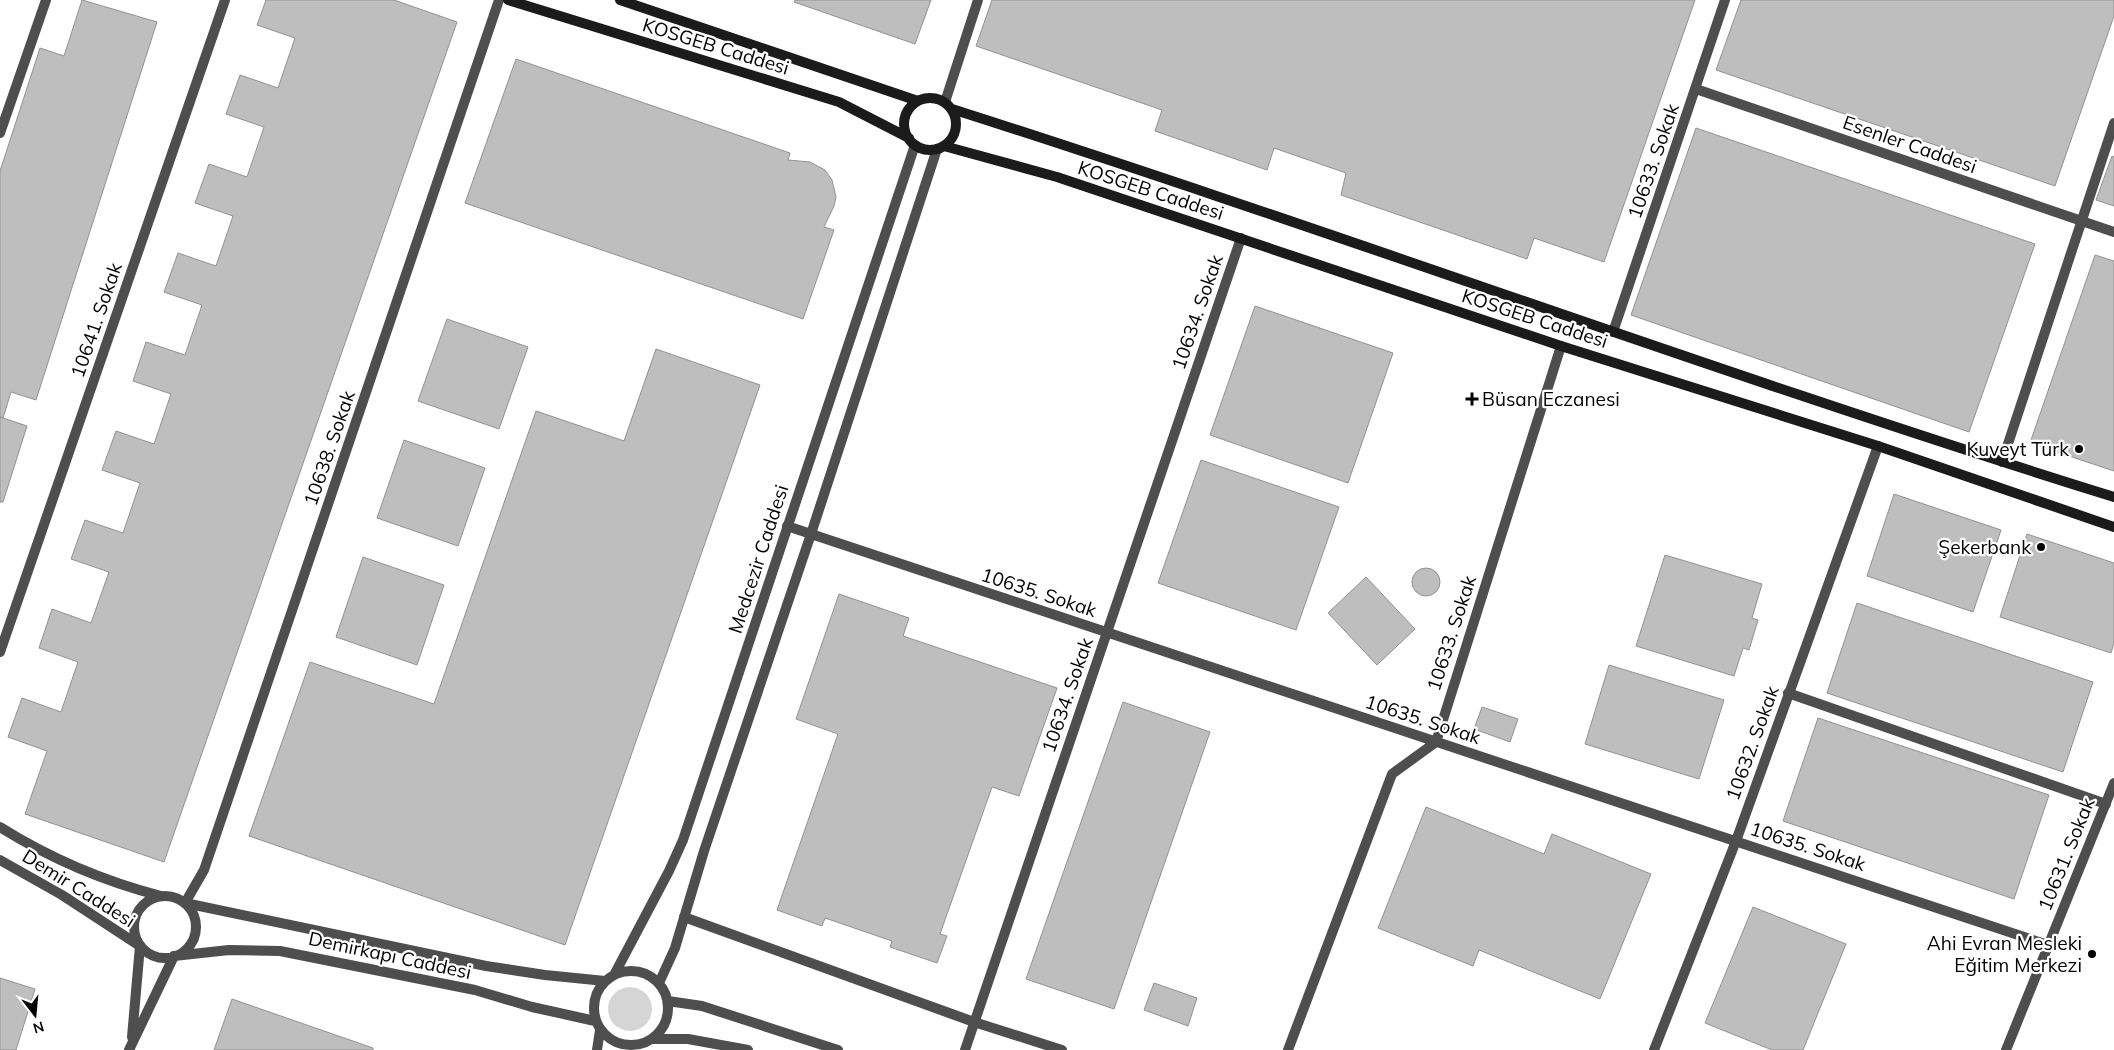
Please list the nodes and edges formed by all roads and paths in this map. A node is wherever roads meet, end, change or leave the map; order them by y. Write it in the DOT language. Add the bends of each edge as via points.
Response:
graph roads {
  1 [pos="46,0"];
  2 [pos="225,0"];
  3 [pos="499,0"];
  4 [pos="508,0"];
  5 [pos="620,0"];
  6 [pos="978,0"];
  7 [pos="1726,0"];
  8 [pos="1696,89"];
  9 [pos="918,101"];
  10 [pos="948,105"];
  11 [pos="2114,123"];
  12 [pos="0,133"];
  13 [pos="912,141"];
  14 [pos="941,147"];
  15 [pos="2082,221"];
  16 [pos="2114,232"];
  17 [pos="1241,238"];
  18 [pos="1613,332"];
  19 [pos="1560,346"];
  20 [pos="1878,446"];
  21 [pos="2002,462"];
  22 [pos="2114,497"];
  23 [pos="787,526"];
  24 [pos="2114,526"];
  25 [pos="811,534"];
  26 [pos="1107,632"];
  27 [pos="0,652"];
  28 [pos="1788,693"];
  29 [pos="1436,742"];
  30 [pos="2114,783"];
  31 [pos="2106,804"];
  32 [pos="0,827"];
  33 [pos="1736,841"];
  34 [pos="0,860"];
  35 [pos="162,896"];
  36 [pos="185,904"];
  37 [pos="684,917"];
  38 [pos="2048,945"];
  39 [pos="140,946"];
  40 [pos="174,956"];
  41 [pos="614,975"];
  42 [pos="605,981"];
  43 [pos="659,983"];
  44 [pos="668,1001"];
  45 [pos="974,1022"];
  46 [pos="598,1026"];
  47 [pos="652,1039"];
  48 [pos="130,1047"];
  49 [pos="641,1047"];
  50 [pos="596,1050"];
  51 [pos="748,1050"];
  52 [pos="838,1050"];
  53 [pos="965,1050"];
  54 [pos="1062,1050"];
  55 [pos="1288,1050"];
  56 [pos="1654,1050"];
  57 [pos="2006,1050"];
  1 -- 12 [label="street"];
  2 -- 27 [label="street, 10641. Sokak"];
  3 -- 36 [label="street, 10638. Sokak" via="204,870"];
  4 -- 13 [label="main road, KOSGEB Caddesi" via="839,102"];
  5 -- 9 [label="main road, KOSGEB Caddesi"];
  6 -- 10 [label="street"];
  7 -- 8 [label="street, 10633. Sokak"];
  8 -- 15 [label="street, Esenler Caddesi"];
  8 -- 18 [label="street, 10633. Sokak"];
  9 -- 10 [label="main road" via="931,98"];
  9 -- 13 [label="main road" via="911,106 904,122"];
  10 -- 14 [label="main road" via="956,125 950,140"];
  10 -- 18 [label="main road, KOSGEB Caddesi"];
  11 -- 15 [label="street"];
  13 -- 14 [label="main road" via="929,150"];
  13 -- 23 [label="street, Medcezir Caddesi"];
  14 -- 17 [label="main road, KOSGEB Caddesi" via="1057,177"];
  14 -- 25 [label="street"];
  15 -- 16 [label="street, Esenler Caddesi"];
  15 -- 21 [label="street"];
  17 -- 19 [label="main road, KOSGEB Caddesi"];
  17 -- 26 [label="street, 10634. Sokak"];
  18 -- 21 [label="main road, KOSGEB Caddesi"];
  19 -- 20 [label="main road, KOSGEB Caddesi"];
  19 -- 29 [label="street, 10633. Sokak"];
  20 -- 24 [label="main road, KOSGEB Caddesi"];
  20 -- 28 [label="street, 10632. Sokak"];
  21 -- 22 [label="main road, KOSGEB Caddesi"];
  23 -- 25 [label="street, 10635. Sokak"];
  23 -- 41 [label="street, Medcezir Caddesi" via="683,840"];
  25 -- 26 [label="street, 10635. Sokak"];
  25 -- 37 [label="street"];
  26 -- 29 [label="street, 10635. Sokak"];
  26 -- 45 [label="street, 10634. Sokak"];
  28 -- 31 [label="street"];
  28 -- 33 [label="street, 10632. Sokak"];
  29 -- 33 [label="street, 10635. Sokak"];
  29 -- 55 [label="street" via="1392,774"];
  30 -- 31 [label="street, 10631. Sokak"];
  31 -- 38 [label="street, 10631. Sokak"];
  32 -- 35 [label="street, Demir Caddesi" via="87,873"];
  33 -- 38 [label="street, 10635. Sokak"];
  33 -- 56 [label="street, 10632. Sokak"];
  34 -- 39 [label="street, Demir Caddesi" via="62,895"];
  35 -- 36 [label="street"];
  35 -- 39 [label="street" via="146,902 136,914 134,931"];
  36 -- 40 [label="street" via="193,914 195,933 190,945"];
  36 -- 42 [label="street, Demirkapı Caddesi" via="486,966"];
  37 -- 43 [label="street" via="675,948"];
  37 -- 45 [label="street"];
  38 -- 57 [label="street, 10631. Sokak"];
  39 -- 40 [label="street" via="152,955"];
  39 -- 48 [label="street"];
  40 -- 46 [label="street, Demirkapı Caddesi" via="229,950 280,951 475,990"];
  40 -- 48 [label="street"];
  41 -- 42 [label="street"];
  41 -- 43 [label="street" via="633,971 652,977"];
  42 -- 46 [label="street" via="594,1000 593,1010"];
  43 -- 44 [label="street"];
  44 -- 47 [label="street" via="666,1022"];
  44 -- 52 [label="street" via="702,1006"];
  45 -- 53 [label="street, 10634. Sokak"];
  45 -- 54 [label="street"];
  46 -- 49 [label="street" via="619,1044"];
  46 -- 50 [label="street"];
  47 -- 49 [label="street"];
  47 -- 51 [label="street" via="688,1039"];
}
